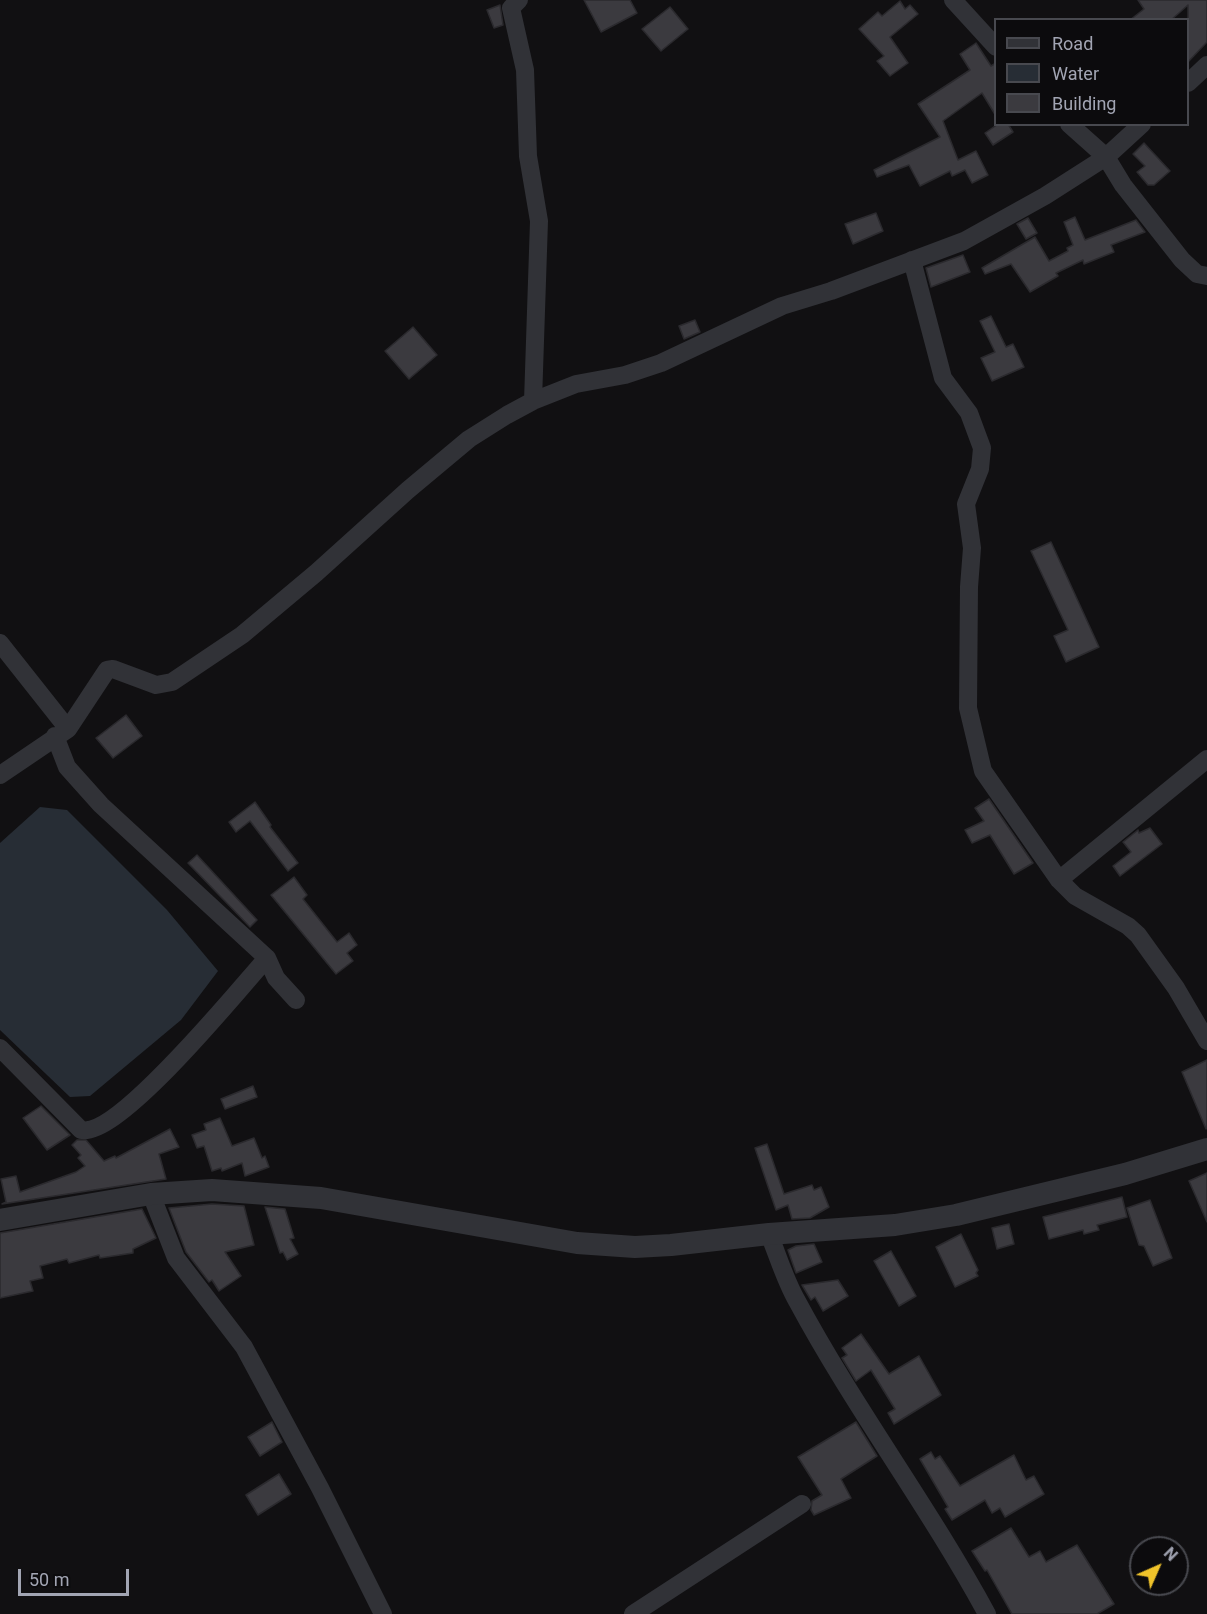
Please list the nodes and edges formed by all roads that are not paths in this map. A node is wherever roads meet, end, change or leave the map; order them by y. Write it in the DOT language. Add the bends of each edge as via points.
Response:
graph roads {
  1 [pos="519,0"];
  2 [pos="953,0"];
  3 [pos="994,45"];
  4 [pos="1207,65"];
  5 [pos="1189,82"];
  6 [pos="1071,126"];
  7 [pos="1140,126"];
  8 [pos="1106,157"];
  9 [pos="912,260"];
  10 [pos="1207,276"];
  11 [pos="533,401"];
  12 [pos="0,643"];
  13 [pos="62,732"];
  14 [pos="1207,759"];
  15 [pos="0,775"];
  16 [pos="1059,880"];
  17 [pos="267,958"];
  18 [pos="296,1000"];
  19 [pos="1207,1041"];
  20 [pos="0,1048"];
  21 [pos="1207,1149"];
  22 [pos="151,1194"];
  23 [pos="0,1220"];
  24 [pos="769,1234"];
  25 [pos="802,1504"];
  26 [pos="383,1614"];
  27 [pos="633,1614"];
  28 [pos="987,1614"];
  1 -- 11 [label="street" via="512,8 525,70 528,156 538,221"];
  2 -- 3 [label="street"];
  4 -- 5 [label="street"];
  6 -- 8 [label="street"];
  7 -- 8 [label="street"];
  8 -- 9 [label="street" via="964,241"];
  8 -- 10 [label="street" via="1182,260 1197,274"];
  9 -- 11 [label="street" via="782,306 662,363 576,384"];
  9 -- 16 [label="street" via="943,378 969,413 982,448 980,469 966,504 972,548 968,708 978,753 993,788"];
  11 -- 13 [label="street" via="469,439 249,629 172,682 156,685 107,670"];
  12 -- 13 [label="street"];
  13 -- 15 [label="street"];
  13 -- 17 [label="street" via="67,767 101,806"];
  14 -- 16 [label="street"];
  16 -- 19 [label="street" via="1075,896 1138,935"];
  17 -- 18 [label="street" via="276,978"];
  17 -- 20 [label="street" via="144,1094 94,1129 81,1130"];
  21 -- 24 [label="street" via="1125,1174 956,1215 895,1225"];
  22 -- 23 [label="street"];
  22 -- 24 [label="street" via="212,1190 321,1198 618,1247"];
  22 -- 26 [label="street" via="176,1258 244,1347"];
  24 -- 28 [label="street" via="796,1300 953,1552"];
  25 -- 27 [label="street"];
}
